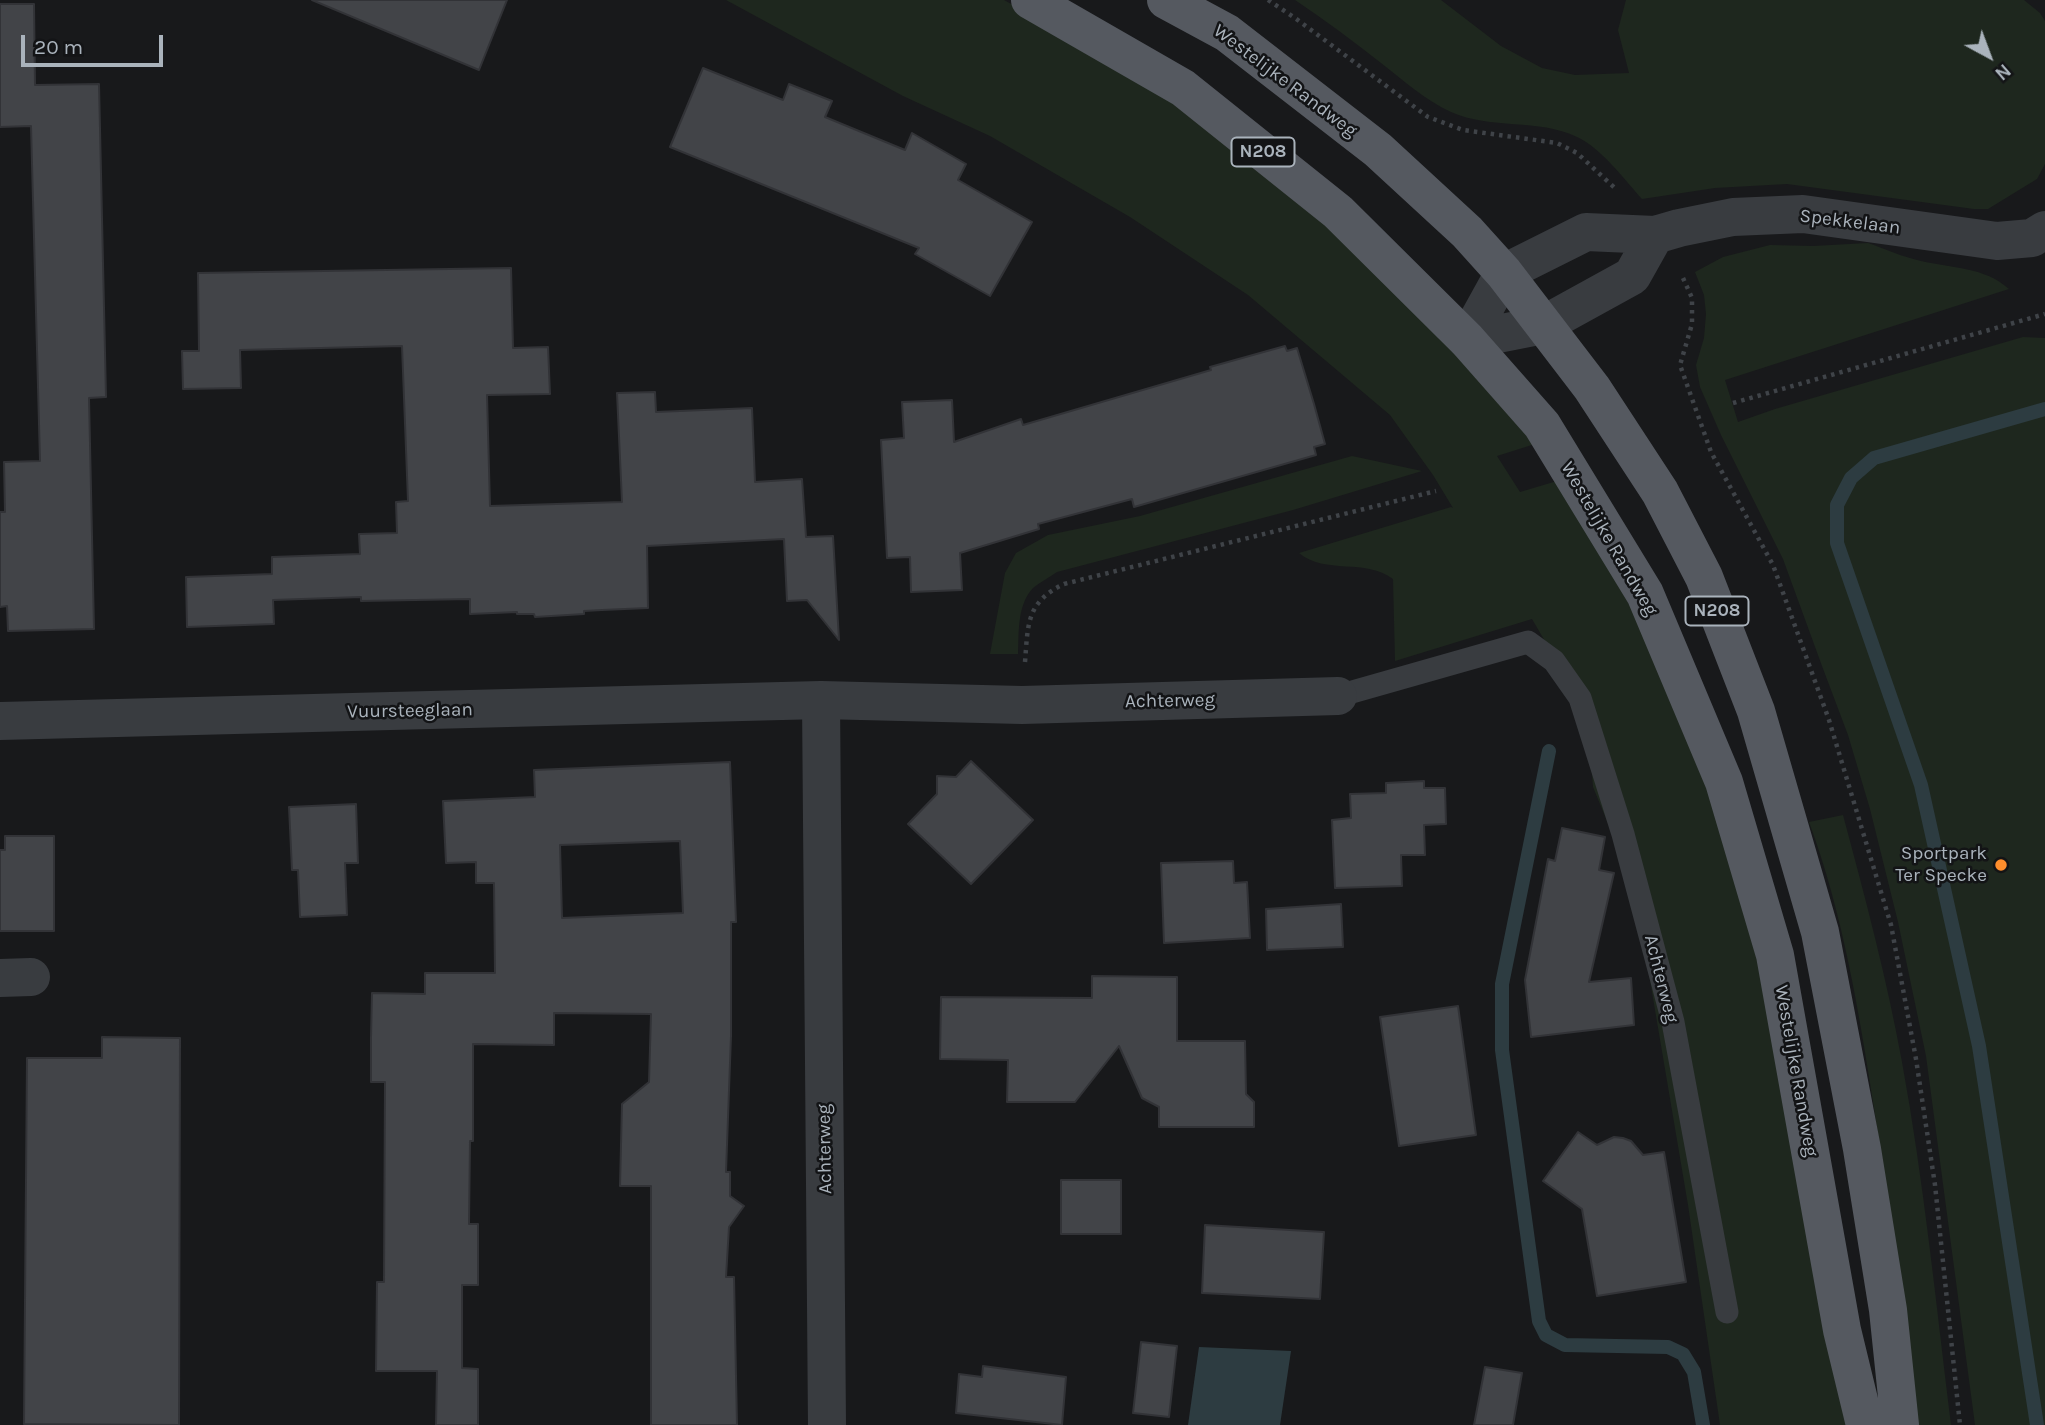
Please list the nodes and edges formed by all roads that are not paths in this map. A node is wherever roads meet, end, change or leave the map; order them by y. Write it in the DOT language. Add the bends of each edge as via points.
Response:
graph roads {
  1 [pos="1030,0"];
  2 [pos="1166,0"];
  3 [pos="2045,230"];
  4 [pos="1655,235"];
  5 [pos="1504,273"];
  6 [pos="1543,325"];
  7 [pos="1467,340"];
  8 [pos="1338,696"];
  9 [pos="821,700"];
  10 [pos="0,721"];
  11 [pos="1727,1311"];
  12 [pos="827,1425"];
  13 [pos="1865,1425"];
  14 [pos="1900,1425"];
  1 -- 7 [label="main road, Westelijke Randweg / N208" via="1183,88 1338,212"];
  2 -- 5 [label="main road, Westelijke Randweg / N208" via="1227,33 1378,150"];
  3 -- 4 [label="street, Spekkelaan" via="2032,238 1997,241 1802,214 1734,217"];
  4 -- 5 [label="street, Spekkelaan" via="1586,232"];
  4 -- 6 [label="street" via="1632,276"];
  5 -- 6 [label="main road, Westelijke Randweg / N208"];
  5 -- 7 [label="street"];
  6 -- 7 [label="street"];
  6 -- 14 [label="main road, Westelijke Randweg / N208" via="1592,388 1660,492 1704,577 1756,711 1820,932 1873,1216"];
  7 -- 13 [label="main road, Westelijke Randweg / N208" via="1542,425 1645,594 1724,782 1775,955 1842,1330"];
  8 -- 9 [label="street, Achterweg" via="1022,705"];
  8 -- 11 [label="lane, Achterweg" via="1528,642 1554,662 1580,698 1623,834 1672,1022"];
  9 -- 10 [label="street, Vuursteeglaan"];
  9 -- 12 [label="street, Achterweg"];
}
